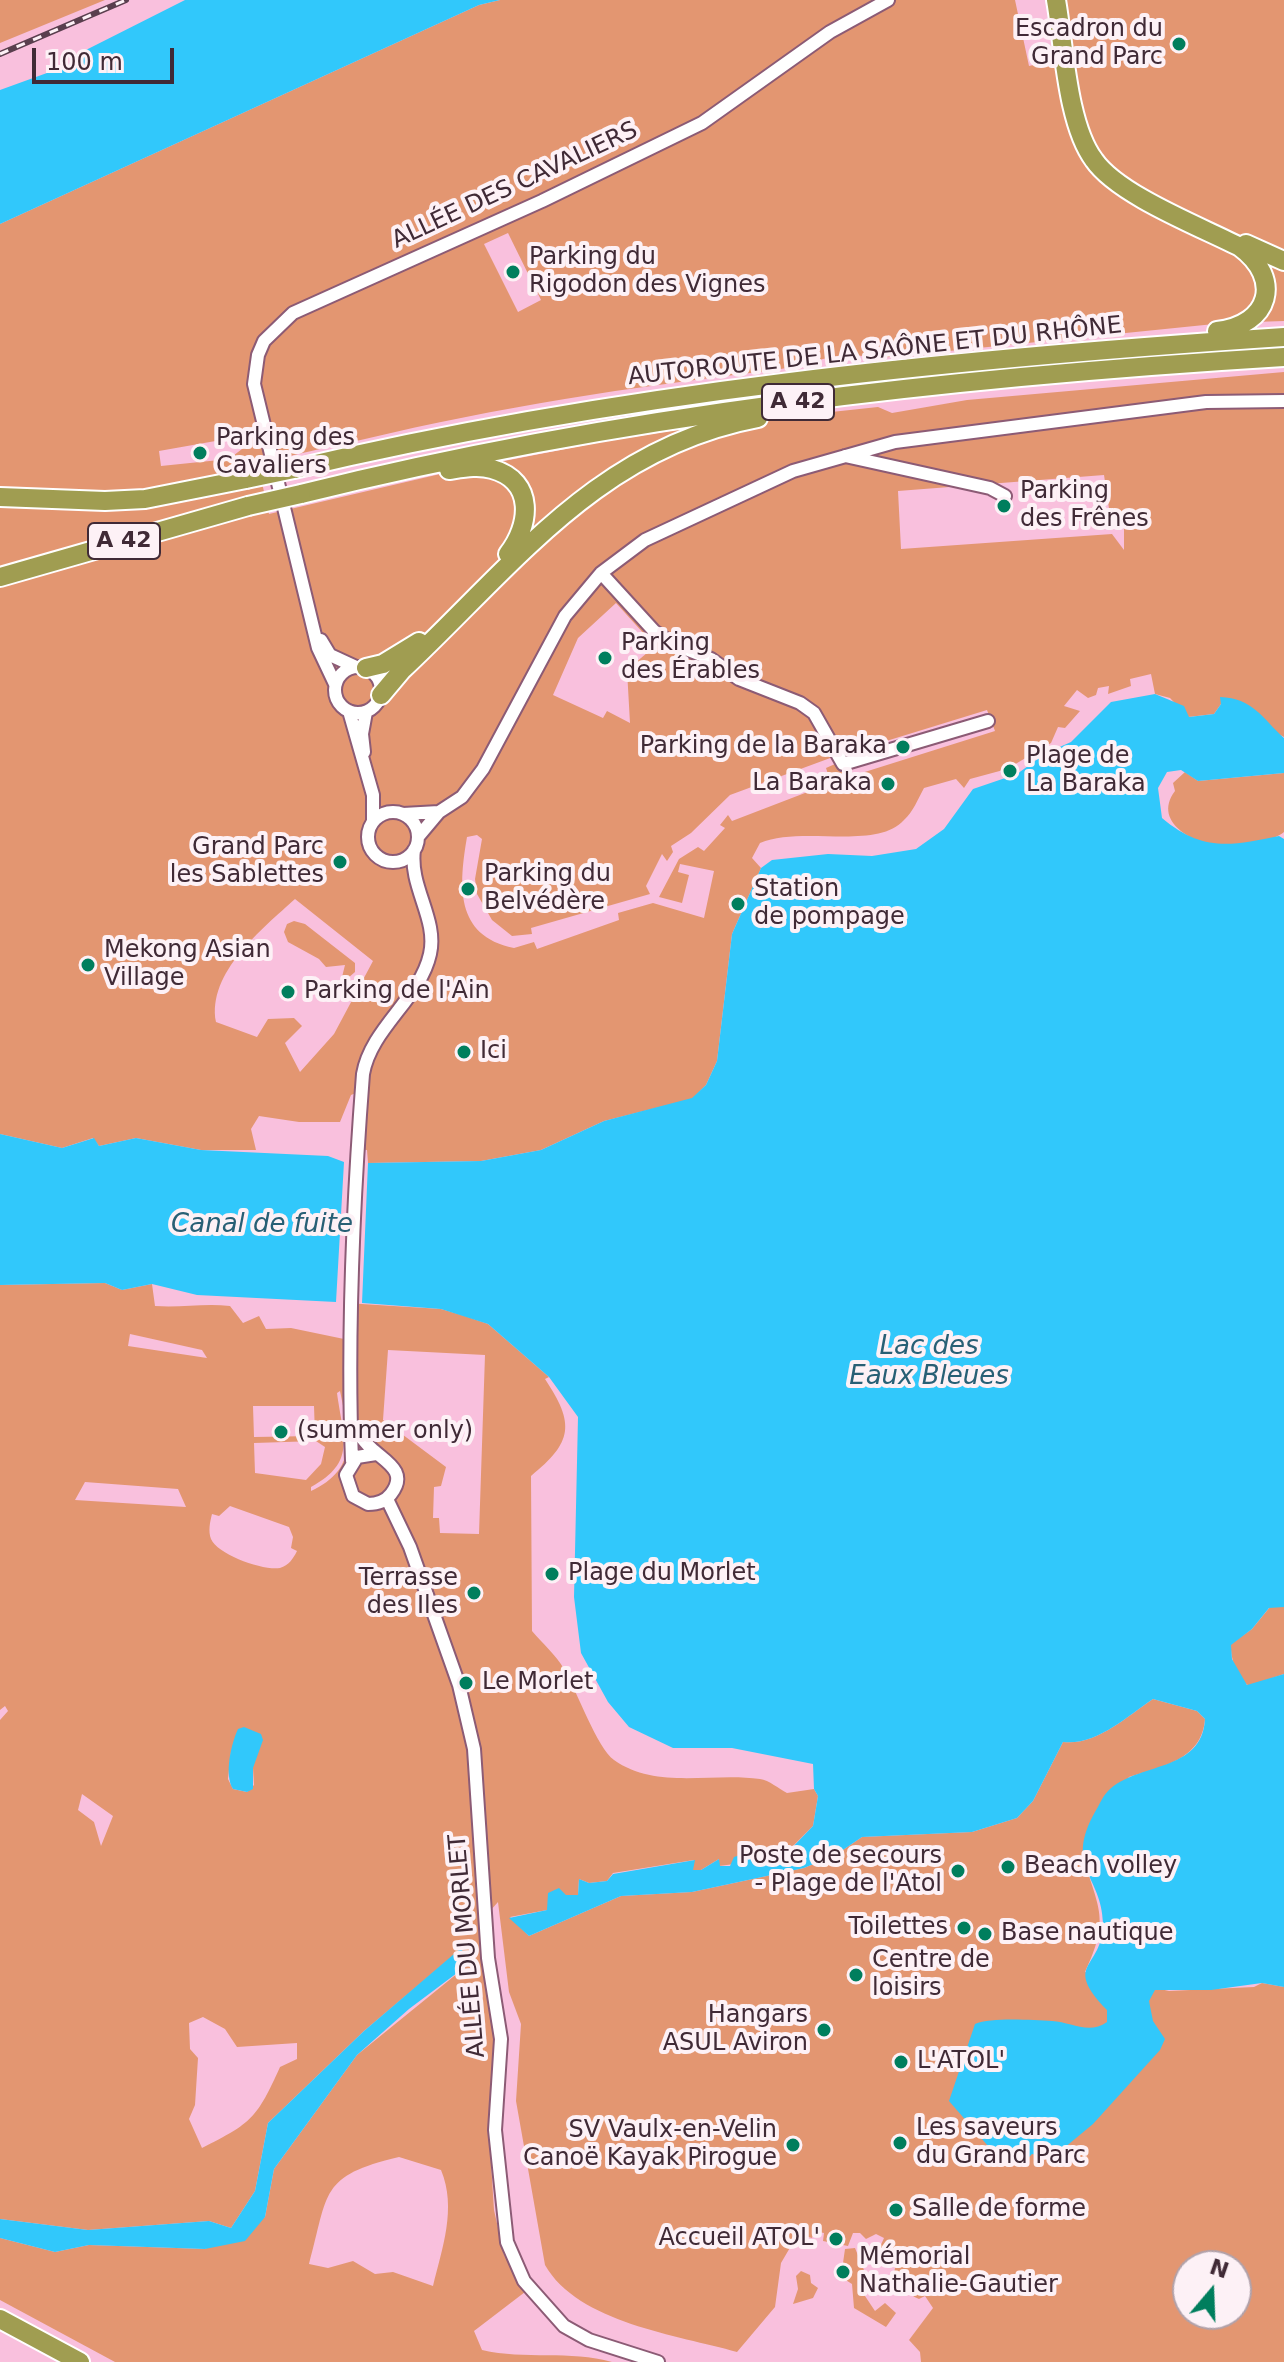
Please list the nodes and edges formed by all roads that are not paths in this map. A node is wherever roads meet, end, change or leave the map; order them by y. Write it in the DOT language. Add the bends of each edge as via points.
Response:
graph roads {
  1 [pos="888,0"];
  2 [pos="1059,0"];
  3 [pos="1284,261"];
  4 [pos="1284,337"];
  5 [pos="1284,357"];
  6 [pos="1013,358"];
  7 [pos="1088,371"];
  8 [pos="1284,401"];
  9 [pos="840,455"];
  10 [pos="391,471"];
  11 [pos="0,488"];
  12 [pos="178,493"];
  13 [pos="1005,496"];
  14 [pos="0,497"];
  15 [pos="601,573"];
  16 [pos="0,577"];
  17 [pos="313,628"];
  18 [pos="361,668"];
  19 [pos="335,684"];
  20 [pos="381,695"];
  21 [pos="349,711"];
  22 [pos="366,712"];
  23 [pos="988,721"];
  24 [pos="439,812"];
  25 [pos="399,813"];
  26 [pos="373,822"];
  27 [pos="418,837"];
  28 [pos="414,850"];
  29 [pos="392,862"];
  30 [pos="416,890"];
  31 [pos="351,1423"];
  32 [pos="376,1454"];
  33 [pos="352,1461"];
  34 [pos="387,1499"];
  35 [pos="374,1504"];
  36 [pos="398,1526"];
  37 [pos="0,2319"];
  38 [pos="80,2362"];
  39 [pos="658,2362"];
  1 -- 17 [label="street, ALLÉE DES CAVALIERS" via="830,32 702,123 293,313 264,341 254,384"];
  2 -- 3 [label="highway" via="1080,116 1098,159 1122,180"];
  2 -- 6 [label="highway" via="1076,114 1094,161 1119,185 1240,247 1255,258 1266,287 1259,312 1237,328 1107,340"];
  4 -- 6 [label="highway, AUTOROUTE DE LA SAÔNE ET DU RHÔNE / A 42"];
  5 -- 7 [label="highway, AUTOROUTE DE LA SAÔNE ET DU RHÔNE / A 42"];
  6 -- 12 [label="highway, AUTOROUTE DE LA SAÔNE ET DU RHÔNE / A 42, bridge" via="644,401 505,423"];
  7 -- 10 [label="highway, AUTOROUTE DE LA SAÔNE ET DU RHÔNE / A 42" via="652,421"];
  7 -- 20 [label="highway" via="983,391 741,421 666,447 570,506"];
  8 -- 9 [label="street" via="1206,402 931,435"];
  9 -- 13 [label="street" via="990,488"];
  9 -- 15 [label="street" via="793,471 645,540"];
  10 -- 16 [label="highway, AUTOROUTE DE LA SAÔNE ET DU RHÔNE / A 42, bridge"];
  10 -- 18 [label="highway" via="413,476 493,469 519,488 526,521 508,555 430,633 383,664"];
  11 -- 12 [label="highway"];
  12 -- 14 [label="highway, AUTOROUTE DE LA SAÔNE ET DU RHÔNE / A 42" via="105,501"];
  15 -- 23 [label="street" via="654,631 673,644 814,713 843,764"];
  15 -- 24 [label="street" via="565,616 483,769 462,797"];
  17 -- 18 [label="street" via="330,655"];
  17 -- 19 [label="street, ALLÉE DES CAVALIERS"];
  18 -- 19 [label="street" via="343,672"];
  18 -- 20 [label="street" via="379,679"];
  19 -- 21 [label="street" via="337,699"];
  20 -- 22 [label="street"];
  21 -- 22 [label="street"];
  21 -- 26 [label="street" via="373,795"];
  22 -- 25 [label="street" via="363,749 378,797"];
  24 -- 25 [label="street"];
  24 -- 27 [label="street"];
  25 -- 26 [label="street" via="383,814"];
  25 -- 27 [label="street" via="414,823"];
  26 -- 29 [label="street" via="368,835 372,851"];
  27 -- 28 [label="street"];
  28 -- 29 [label="street"];
  28 -- 30 [label="street"];
  29 -- 30 [label="street"];
  30 -- 31 [label="street" via="428,920 430,955 375,1041 363,1074 350,1315"];
  31 -- 32 [label="street"];
  31 -- 33 [label="street"];
  32 -- 33 [label="street"];
  32 -- 34 [label="street" via="392,1464 396,1476"];
  33 -- 35 [label="street" via="346,1475 349,1492 362,1503"];
  34 -- 35 [label="street"];
  34 -- 36 [label="street, ALLÉE DU MORLET"];
  35 -- 36 [label="street, ALLÉE DU MORLET"];
  36 -- 39 [label="street, ALLÉE DU MORLET" via="459,1685 474,1749 488,1958 501,2039 495,2130 507,2242 535,2297 564,2326 589,2340"];
  37 -- 38 [label="highway"];
}
